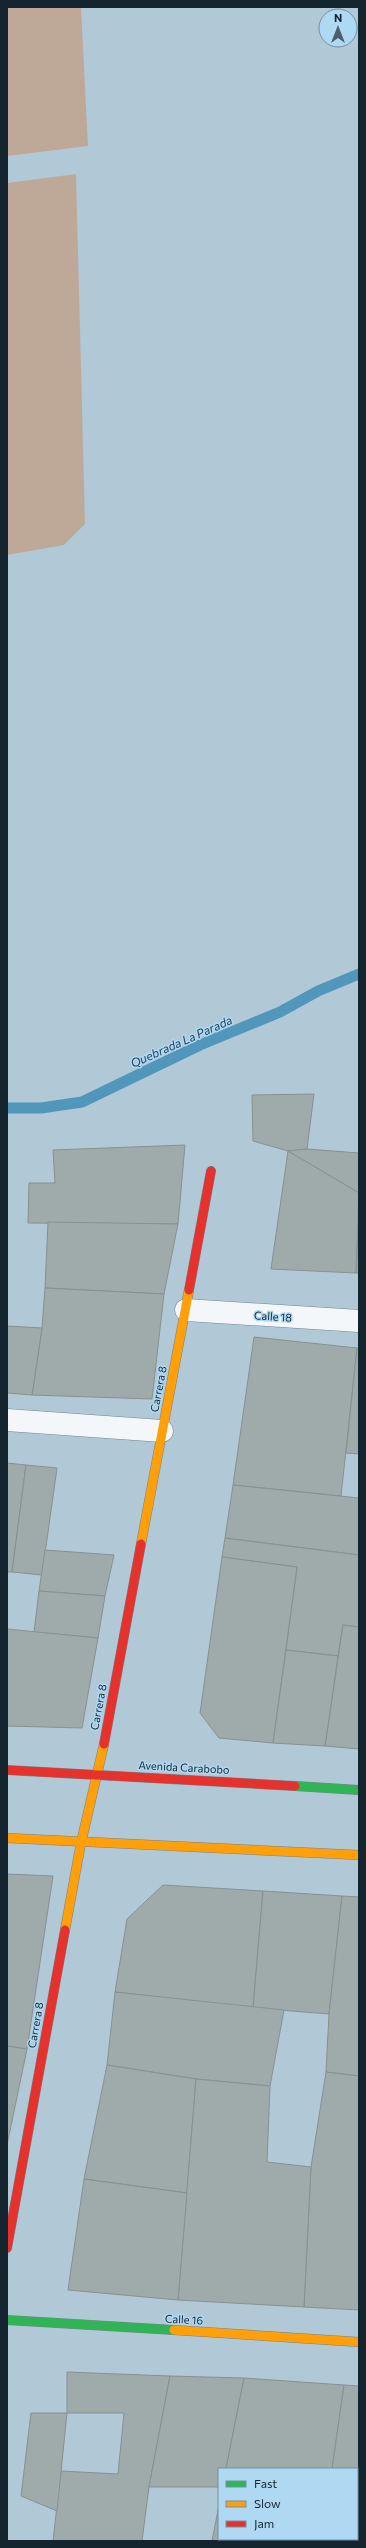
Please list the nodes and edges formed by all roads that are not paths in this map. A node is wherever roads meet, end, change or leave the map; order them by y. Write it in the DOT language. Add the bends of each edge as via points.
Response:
graph roads {
  1 [pos="212,1171"];
  2 [pos="186,1310"];
  3 [pos="359,1321"];
  4 [pos="7,1420"];
  5 [pos="162,1431"];
  6 [pos="7,1770"];
  7 [pos="98,1774"];
  8 [pos="359,1790"];
  9 [pos="7,1838"];
  10 [pos="81,1843"];
  11 [pos="359,1855"];
  12 [pos="7,2248"];
  13 [pos="7,2320"];
  14 [pos="359,2342"];
  1 -- 2 [label="street, Carrera 8"];
  2 -- 3 [label="street, Calle 18"];
  2 -- 5 [label="street, Carrera 8"];
  4 -- 5 [label="street"];
  5 -- 7 [label="street, Carrera 8"];
  6 -- 7 [label="street, Avenida Carabobo"];
  7 -- 8 [label="street, Avenida Carabobo"];
  7 -- 10 [label="street, Carrera 8"];
  9 -- 10 [label="street"];
  10 -- 11 [label="street"];
  10 -- 12 [label="street, Carrera 8"];
  13 -- 14 [label="street, Calle 16"];
}
